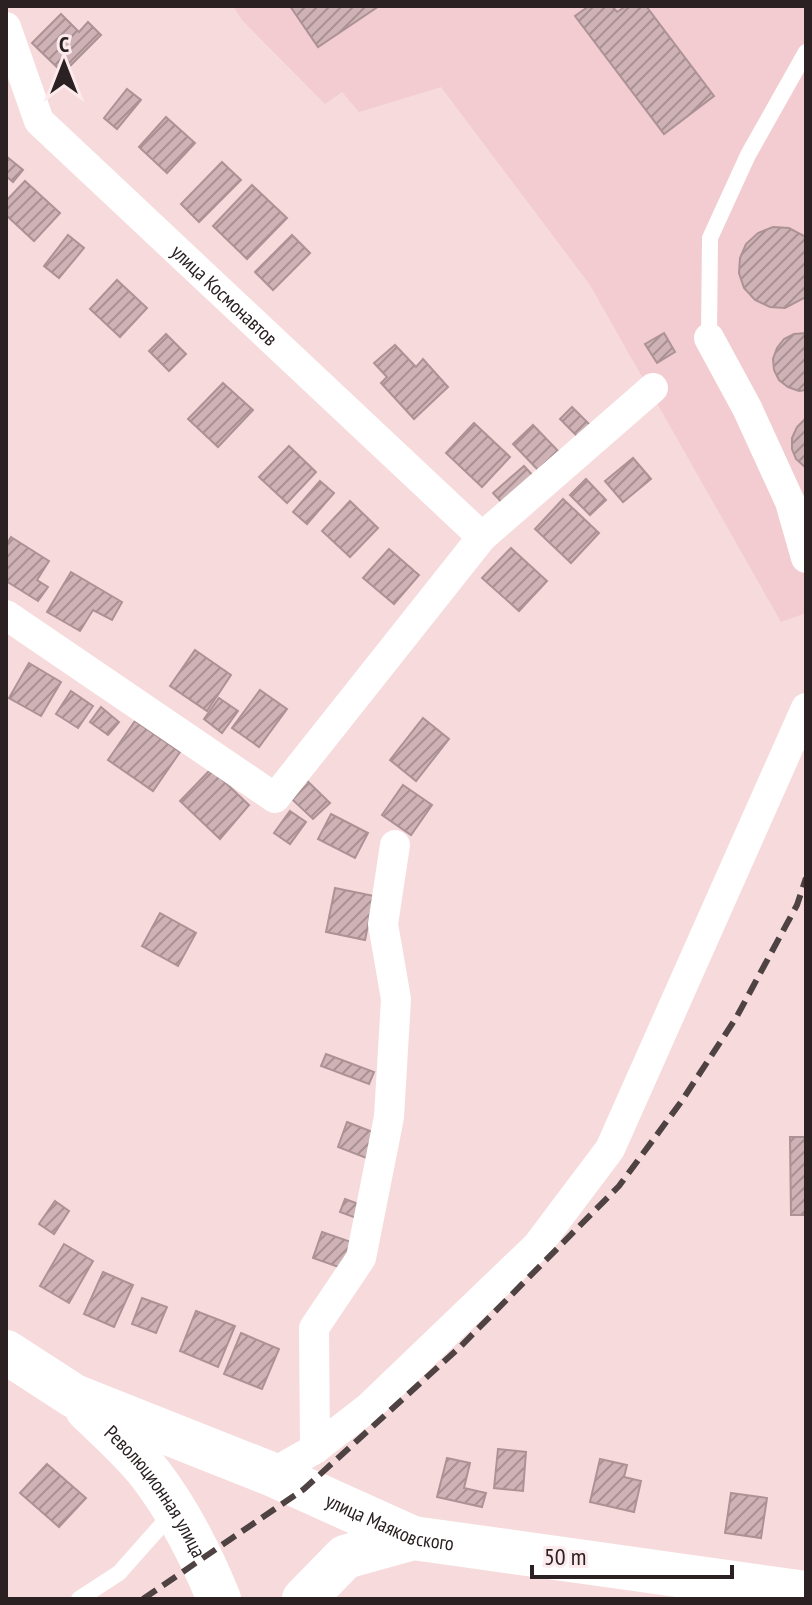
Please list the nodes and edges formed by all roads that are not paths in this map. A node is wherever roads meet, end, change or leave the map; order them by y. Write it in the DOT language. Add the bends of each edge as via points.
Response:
graph roads {
  1 [pos="6,27"];
  2 [pos="806,52"];
  3 [pos="709,338"];
  4 [pos="653,388"];
  5 [pos="482,537"];
  6 [pos="806,558"];
  7 [pos="6,615"];
  8 [pos="806,708"];
  9 [pos="395,845"];
  10 [pos="6,1352"];
  11 [pos="74,1396"];
  12 [pos="315,1449"];
  13 [pos="271,1474"];
  14 [pos="175,1510"];
  15 [pos="413,1538"];
  16 [pos="806,1593"];
  17 [pos="79,1599"];
  18 [pos="219,1599"];
  19 [pos="304,1599"];
  1 -- 5 [label="street, улица Космонавтов" via="39,121"];
  2 -- 3 [label="lane" via="748,155 710,238"];
  3 -- 6 [label="street" via="790,502"];
  4 -- 5 [label="street"];
  5 -- 7 [label="street" via="275,798"];
  8 -- 12 [label="street" via="610,1149 537,1246 369,1407"];
  9 -- 12 [label="street" via="383,924 396,999 389,1117 361,1258 314,1328"];
  10 -- 11 [label="street, улица Маяковского"];
  11 -- 13 [label="street, улица Маяковского"];
  11 -- 14 [label="street, Революционная улица" via="150,1473"];
  12 -- 13 [label="street"];
  13 -- 15 [label="street, улица Маяковского"];
  14 -- 17 [label="lane" via="119,1573"];
  14 -- 18 [label="street, Революционная улица"];
  15 -- 16 [label="street, улица Маяковского"];
  15 -- 19 [label="street" via="345,1557"];
}
